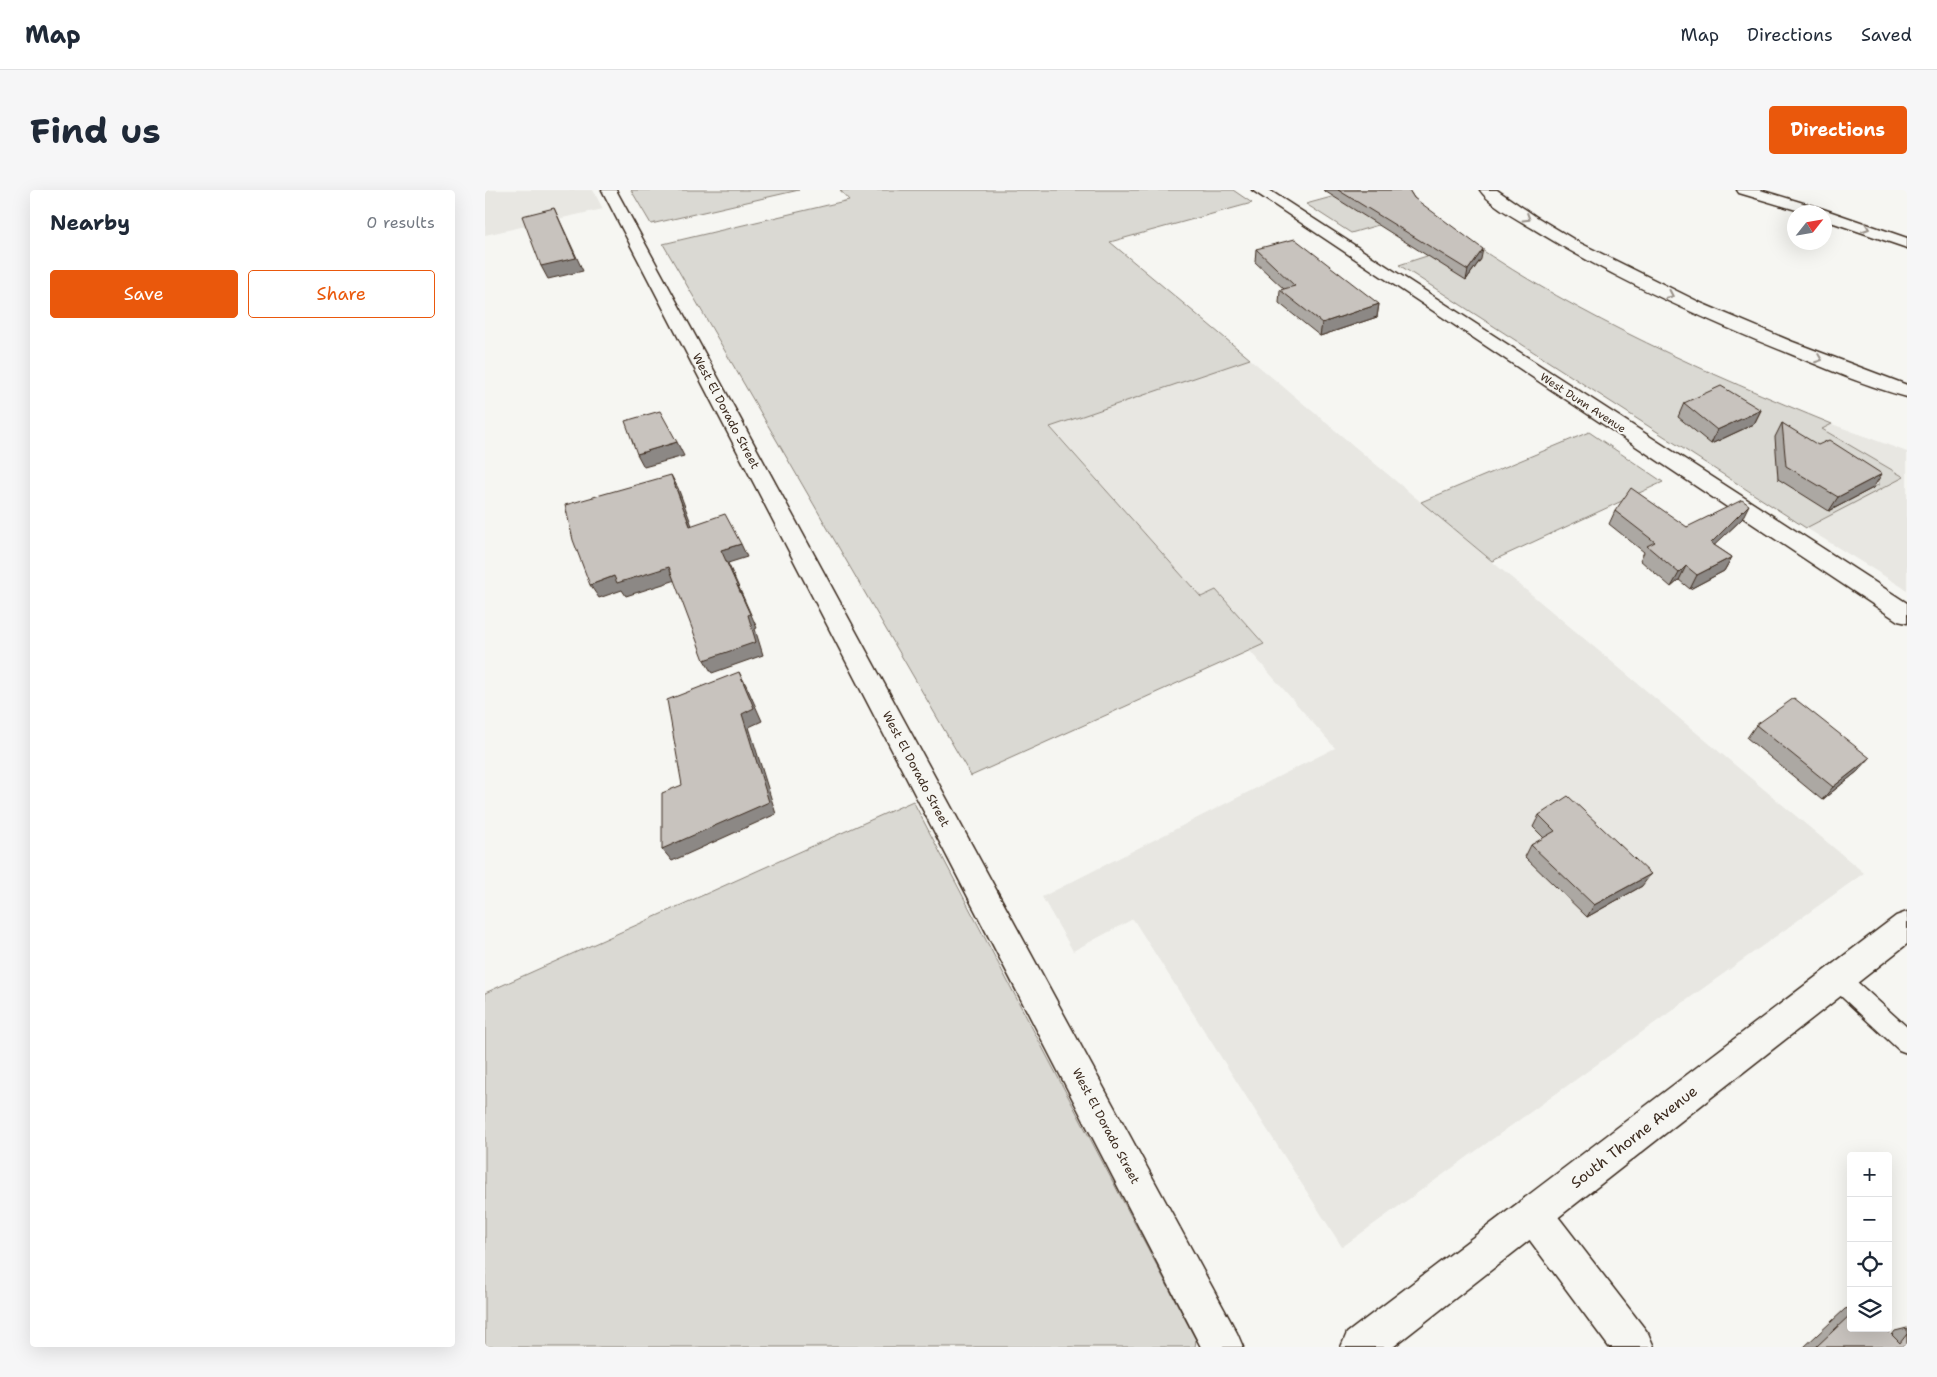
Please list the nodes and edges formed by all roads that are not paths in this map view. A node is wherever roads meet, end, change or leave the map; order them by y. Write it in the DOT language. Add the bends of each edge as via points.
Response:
graph roads {
  1 [pos="609,190"];
  2 [pos="1259,190"];
  3 [pos="1487,190"];
  4 [pos="1745,190"];
  5 [pos="1795,205"];
  6 [pos="1832,216"];
  7 [pos="1907,243"];
  8 [pos="1907,391"];
  9 [pos="1907,615"];
  10 [pos="1907,926"];
  11 [pos="1838,979"];
  12 [pos="1907,1042"];
  13 [pos="1533,1214"];
  14 [pos="1223,1347"];
  15 [pos="1361,1347"];
  16 [pos="1634,1347"];
  1 -- 14 [label="main road, West El Dorado Street"];
  2 -- 9 [label="main road, West Dunn Avenue"];
  3 -- 8 [label="main road, one-way" via="1569,244 1640,281 1707,313"];
  4 -- 5 [label="main road"];
  6 -- 7 [label="main road, one-way"];
  10 -- 11 [label="main road, South Thorne Avenue"];
  11 -- 12 [label="lane"];
  11 -- 13 [label="main road, South Thorne Avenue"];
  13 -- 15 [label="main road, South Thorne Avenue"];
  13 -- 16 [label="main road"];
}
